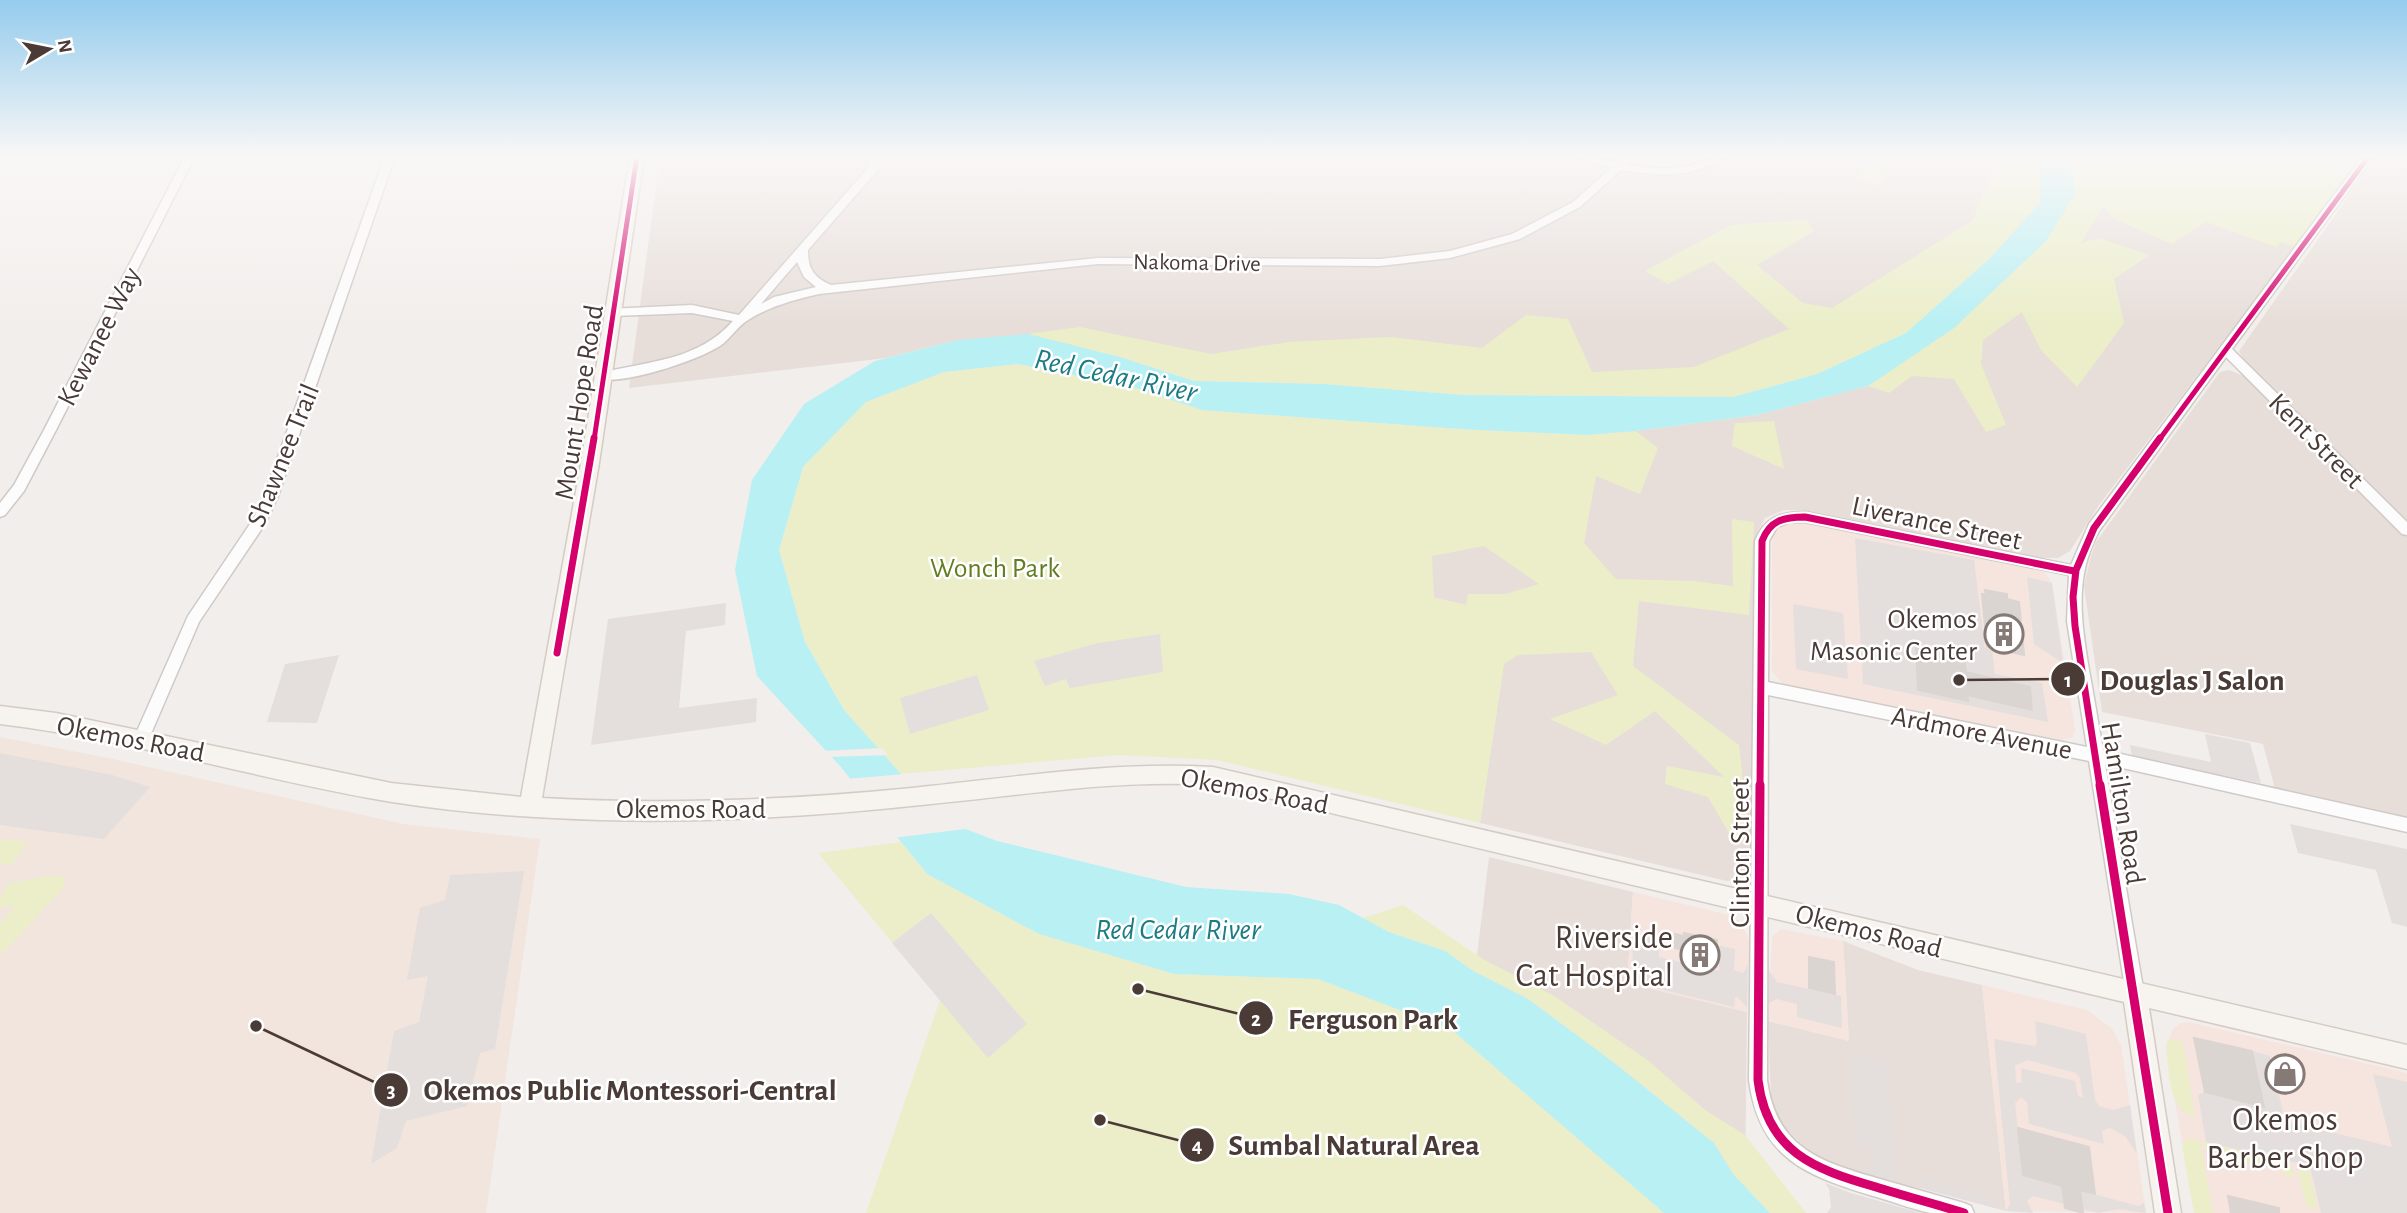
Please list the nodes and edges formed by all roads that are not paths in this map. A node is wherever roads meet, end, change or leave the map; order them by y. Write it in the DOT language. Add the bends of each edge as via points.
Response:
graph roads {
  1 [pos="161,213"];
  2 [pos="370,213"];
  3 [pos="628,213"];
  4 [pos="836,213"];
  5 [pos="1564,213"];
  6 [pos="2328,213"];
  7 [pos="803,251"];
  8 [pos="830,288"];
  9 [pos="613,312"];
  10 [pos="741,319"];
  11 [pos="2227,351"];
  12 [pos="604,376"];
  13 [pos="0,512"];
  14 [pos="1790,516"];
  15 [pos="2407,530"];
  16 [pos="2074,571"];
  17 [pos="1761,688"];
  18 [pos="0,715"];
  19 [pos="142,737"];
  20 [pos="2094,755"];
  21 [pos="530,806"];
  22 [pos="2407,825"];
  23 [pos="1760,904"];
  24 [pos="2135,994"];
  25 [pos="2407,1057"];
  26 [pos="1964,1213"];
  27 [pos="2168,1213"];
  1 -- 13 [label="street, Kewanee Way" via="44,442"];
  2 -- 19 [label="street, Shawnee Trail" via="261,520 193,620"];
  3 -- 9 [label="main road, Mount Hope Road"];
  4 -- 7 [label="street"];
  5 -- 8 [label="street, Nakoma Drive" via="1515,237 1455,253 1341,265 1098,261"];
  6 -- 11 [label="street, Hamilton Road"];
  7 -- 8 [label="street" via="802,264 808,276"];
  7 -- 10 [label="street"];
  8 -- 10 [label="street, Nakoma Drive" via="778,300"];
  9 -- 10 [label="street" via="692,309"];
  9 -- 12 [label="main road, Mount Hope Road"];
  10 -- 12 [label="street" via="720,340 684,359"];
  11 -- 15 [label="street, Kent Street"];
  11 -- 16 [label="street, Hamilton Road" via="2094,528"];
  12 -- 21 [label="main road, Mount Hope Road"];
  14 -- 16 [label="street, Liverance Street"];
  14 -- 17 [label="street, Clinton Street" via="1770,524 1762,541"];
  16 -- 20 [label="street, Hamilton Road" via="2074,621"];
  17 -- 20 [label="street, Ardmore Avenue"];
  17 -- 23 [label="street, Clinton Street"];
  18 -- 19 [label="main road, Okemos Road"];
  19 -- 21 [label="main road, Okemos Road" via="349,785"];
  20 -- 22 [label="street, Ardmore Avenue"];
  20 -- 24 [label="street, Hamilton Road"];
  21 -- 23 [label="main road, Okemos Road" via="683,811 842,802 1107,776 1213,776"];
  23 -- 24 [label="main road, Okemos Road"];
  23 -- 26 [label="street, Clinton Street" via="1758,1080 1761,1104 1773,1129 1810,1165 1830,1174"];
  24 -- 25 [label="main road, Okemos Road"];
  24 -- 27 [label="main road, Hamilton Road"];
}
